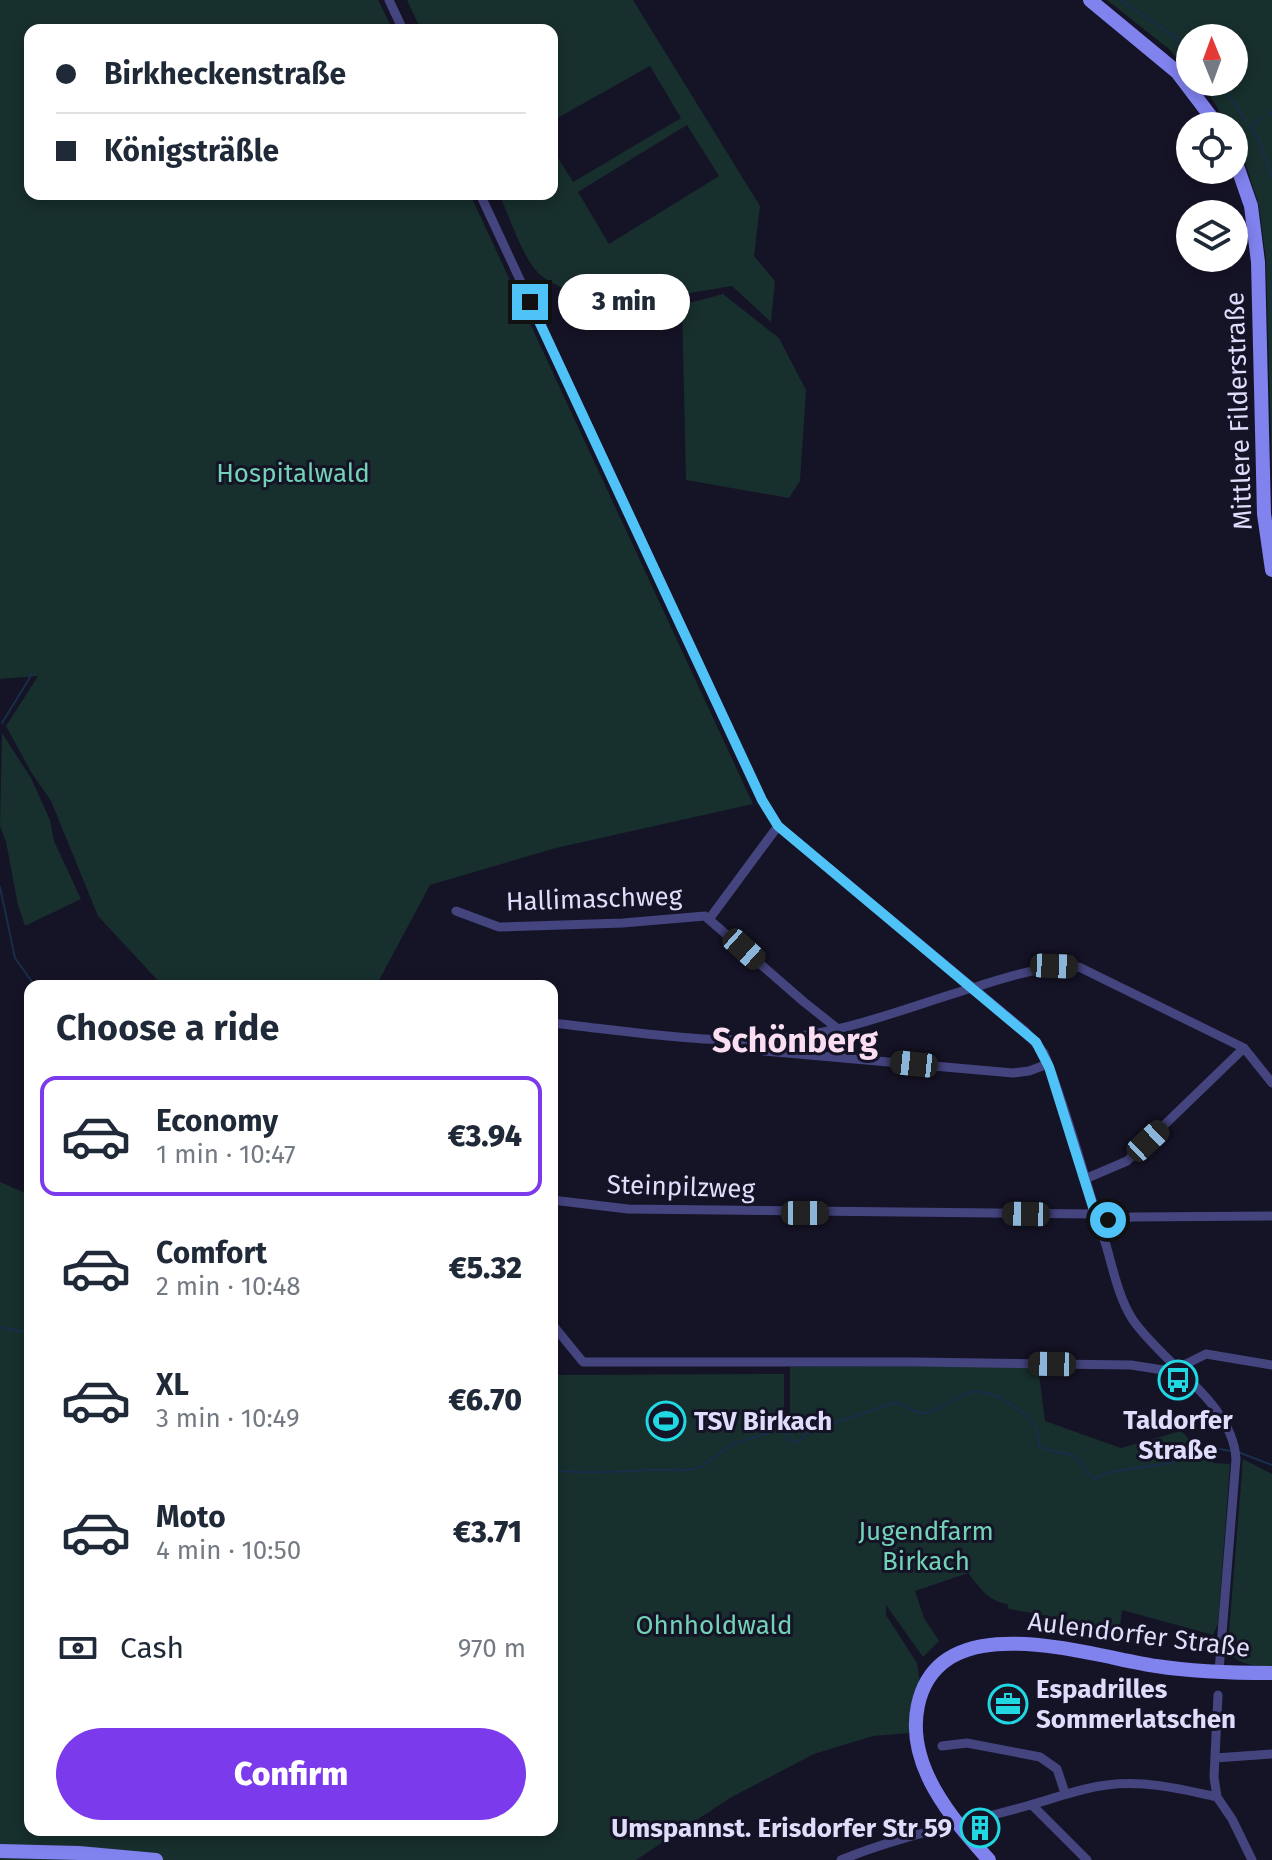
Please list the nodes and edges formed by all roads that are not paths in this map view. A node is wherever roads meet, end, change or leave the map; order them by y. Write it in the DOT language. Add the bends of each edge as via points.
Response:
graph roads {
  1 [pos="389,0"];
  2 [pos="1090,0"];
  3 [pos="400,24"];
  4 [pos="1207,112"];
  5 [pos="1243,184"];
  6 [pos="483,200"];
  7 [pos="1272,570"];
  8 [pos="778,826"];
  9 [pos="456,911"];
  10 [pos="710,918"];
  11 [pos="972,988"];
  12 [pos="558,1024"];
  13 [pos="838,1029"];
  14 [pos="1244,1048"];
  15 [pos="764,1051"];
  16 [pos="1048,1064"];
  17 [pos="1272,1083"];
  18 [pos="1085,1179"];
  19 [pos="558,1201"];
  20 [pos="1272,1216"];
  21 [pos="1097,1218"];
  22 [pos="558,1331"];
  23 [pos="1272,1365"];
  24 [pos="1176,1369"];
  25 [pos="1219,1671"];
  26 [pos="1272,1673"];
  27 [pos="1218,1695"];
  28 [pos="942,1746"];
  29 [pos="1272,1754"];
  30 [pos="1215,1758"];
  31 [pos="1065,1793"];
  32 [pos="1217,1797"];
  33 [pos="1032,1805"];
  34 [pos="958,1824"];
  35 [pos="0,1854"];
  36 [pos="39,1856"];
  37 [pos="7,1860"];
  38 [pos="156,1860"];
  39 [pos="841,1860"];
  40 [pos="989,1860"];
  41 [pos="1087,1860"];
  42 [pos="1252,1860"];
  1 -- 3 [label="street"];
  2 -- 4 [label="main road" via="1177,72"];
  5 -- 7 [label="main road, Mittlere Filderstraße" via="1258,262 1264,514"];
  6 -- 8 [label="street"];
  8 -- 10 [label="street"];
  8 -- 11 [label="street"];
  9 -- 10 [label="street, Hallimaschweg" via="499,927"];
  10 -- 13 [label="street, Hallimaschweg"];
  11 -- 13 [label="street"];
  11 -- 14 [label="street" via="1054,966 1079,967"];
  11 -- 16 [label="street" via="1025,1031"];
  12 -- 13 [label="street" via="738,1042"];
  14 -- 17 [label="street"];
  14 -- 18 [label="street" via="1127,1161"];
  15 -- 16 [label="street" via="1013,1073"];
  16 -- 18 [label="street"];
  18 -- 21 [label="street"];
  19 -- 21 [label="street, Steinpilzweg" via="628,1209"];
  20 -- 21 [label="street, Steinpilzweg"];
  21 -- 24 [label="street" via="1132,1319"];
  22 -- 24 [label="street" via="583,1362"];
  23 -- 24 [label="street" via="1206,1354"];
  24 -- 25 [label="street" via="1217,1409 1236,1447"];
  25 -- 26 [label="main road, Aulendorfer Straße"];
  25 -- 34 [label="main road, Aulendorfer Straße" via="1159,1667 1027,1644 978,1647 954,1655 926,1684 917,1709 916,1736 934,1787"];
  27 -- 30 [label="street"];
  28 -- 31 [label="street" via="967,1743 1040,1757 1057,1769"];
  29 -- 30 [label="street"];
  30 -- 32 [label="street"];
  31 -- 32 [label="street" via="1109,1785 1160,1785"];
  31 -- 33 [label="street"];
  32 -- 42 [label="street"];
  33 -- 34 [label="street"];
  33 -- 41 [label="street"];
  34 -- 39 [label="street"];
  34 -- 40 [label="main road, Aulendorfer Straße"];
  35 -- 36 [label="main road"];
  35 -- 37 [label="street"];
  36 -- 38 [label="main road"];
}
